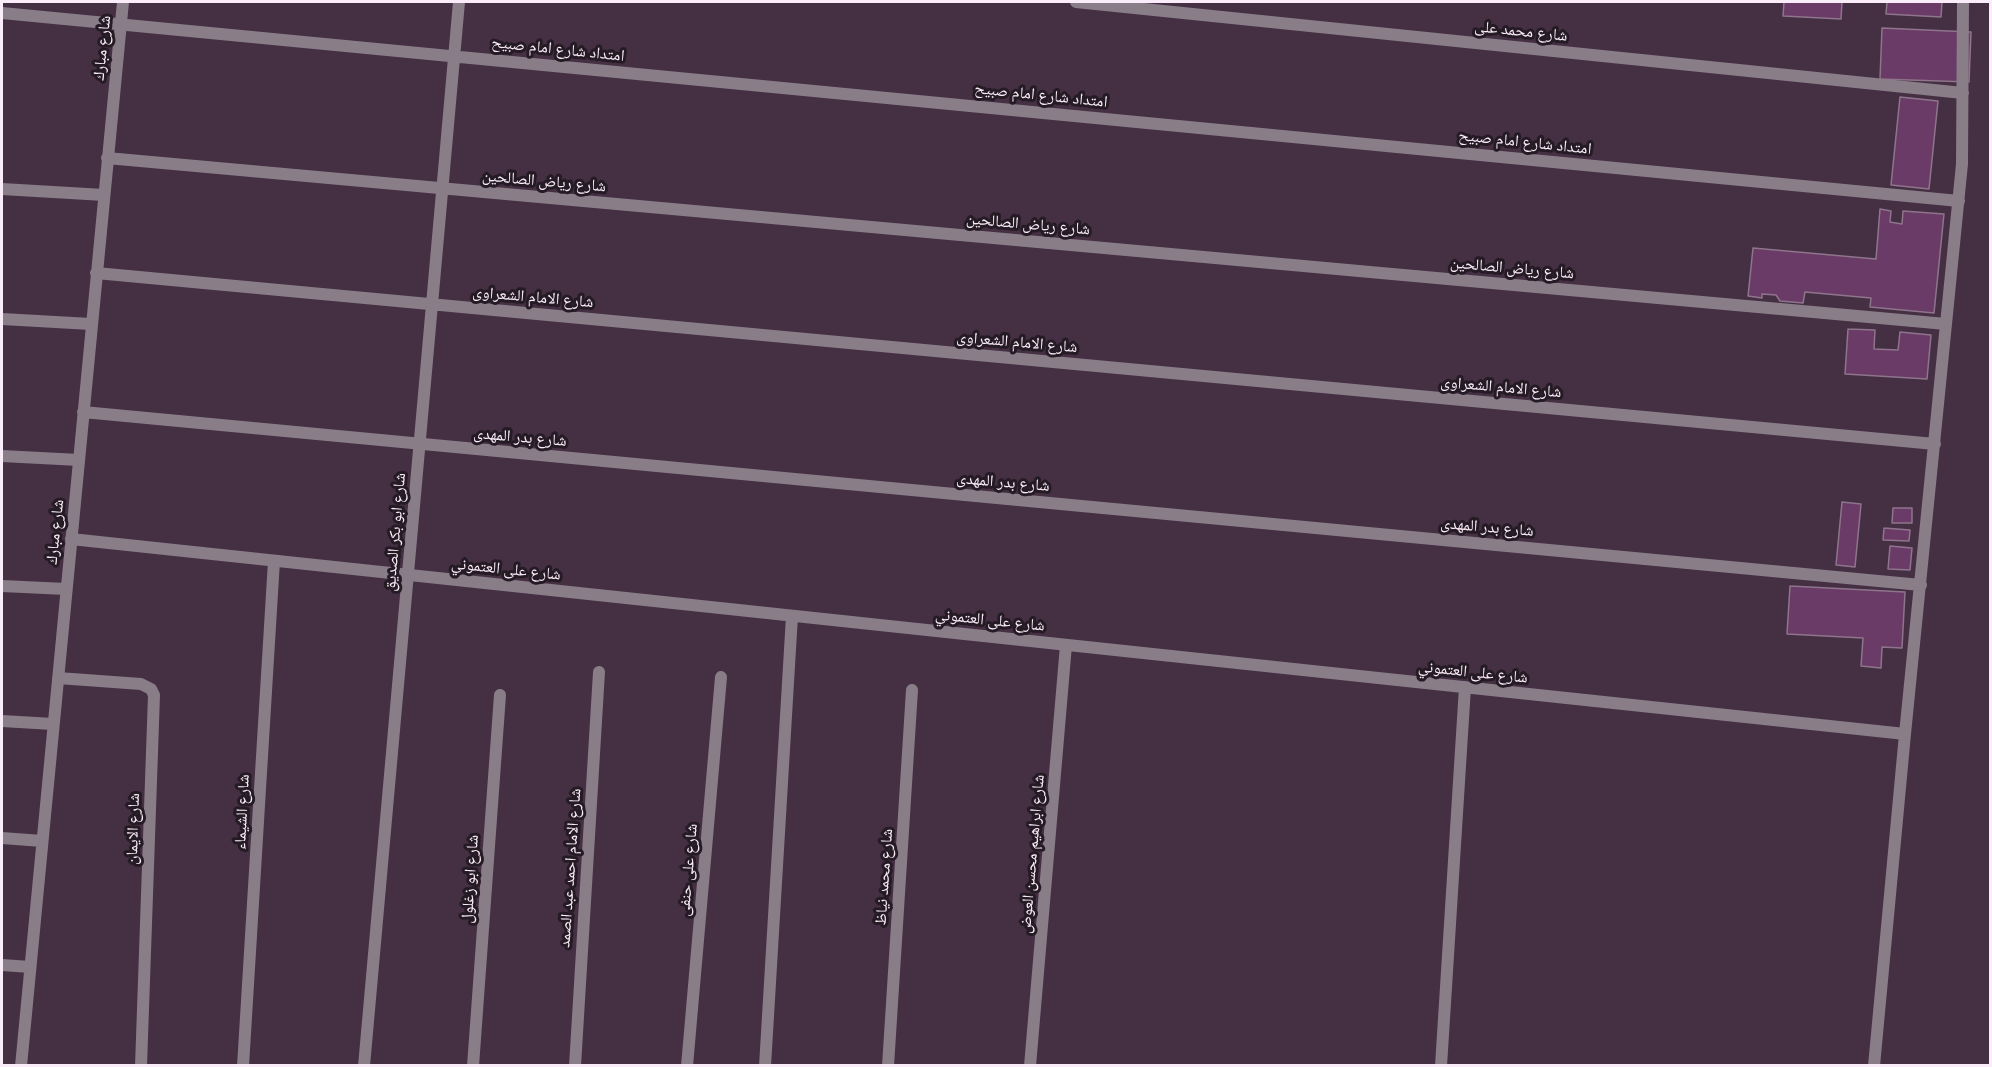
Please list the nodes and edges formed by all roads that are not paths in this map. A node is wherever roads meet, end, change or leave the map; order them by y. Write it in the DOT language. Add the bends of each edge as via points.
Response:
graph roads {
  1 [pos="123,2"];
  2 [pos="459,2"];
  3 [pos="1076,2"];
  4 [pos="1963,2"];
  5 [pos="2,13"];
  6 [pos="121,23"];
  7 [pos="454,55"];
  8 [pos="1963,93"];
  9 [pos="107,158"];
  10 [pos="442,188"];
  11 [pos="2,189"];
  12 [pos="104,195"];
  13 [pos="1959,201"];
  14 [pos="96,273"];
  15 [pos="432,304"];
  16 [pos="2,319"];
  17 [pos="91,324"];
  18 [pos="1946,324"];
  19 [pos="83,412"];
  20 [pos="420,444"];
  21 [pos="1935,444"];
  22 [pos="2,456"];
  23 [pos="79,460"];
  24 [pos="71,539"];
  25 [pos="274,561"];
  26 [pos="408,575"];
  27 [pos="1921,585"];
  28 [pos="2,586"];
  29 [pos="66,589"];
  30 [pos="792,616"];
  31 [pos="1066,645"];
  32 [pos="599,672"];
  33 [pos="721,677"];
  34 [pos="58,678"];
  35 [pos="1465,687"];
  36 [pos="912,690"];
  37 [pos="500,695"];
  38 [pos="2,721"];
  39 [pos="53,724"];
  40 [pos="1905,734"];
  41 [pos="2,838"];
  42 [pos="42,840"];
  43 [pos="2,965"];
  44 [pos="30,967"];
  45 [pos="21,1065"];
  46 [pos="141,1065"];
  47 [pos="243,1065"];
  48 [pos="364,1065"];
  49 [pos="473,1065"];
  50 [pos="575,1065"];
  51 [pos="687,1065"];
  52 [pos="765,1065"];
  53 [pos="888,1065"];
  54 [pos="1029,1065"];
  55 [pos="1441,1065"];
  56 [pos="1874,1065"];
  1 -- 6 [label="street, شارع مبارك"];
  2 -- 7 [label="street, شارع ابو بكر الصديق"];
  3 -- 8 [label="street, شارع محمد على"];
  4 -- 8 [label="street"];
  5 -- 6 [label="street, امتداد شارع امام صبيح"];
  6 -- 7 [label="street, امتداد شارع امام صبيح"];
  6 -- 9 [label="street, شارع مبارك"];
  7 -- 10 [label="street, شارع ابو بكر الصديق"];
  7 -- 13 [label="street, امتداد شارع امام صبيح"];
  8 -- 13 [label="street"];
  9 -- 10 [label="street, شارع رياض الصالحين"];
  9 -- 12 [label="street, شارع مبارك"];
  10 -- 15 [label="street, شارع ابو بكر الصديق"];
  10 -- 18 [label="street, شارع رياض الصالحين"];
  11 -- 12 [label="street"];
  12 -- 14 [label="street, شارع مبارك"];
  13 -- 18 [label="street"];
  14 -- 15 [label="street, شارع الامام الشعراوى"];
  14 -- 17 [label="street, شارع مبارك"];
  15 -- 20 [label="street, شارع ابو بكر الصديق"];
  15 -- 21 [label="street, شارع الامام الشعراوى"];
  16 -- 17 [label="street"];
  17 -- 19 [label="street, شارع مبارك"];
  18 -- 21 [label="street"];
  19 -- 20 [label="street, شارع بدر المهدى"];
  19 -- 23 [label="street, شارع مبارك"];
  20 -- 26 [label="street, شارع ابو بكر الصديق"];
  20 -- 27 [label="street, شارع بدر المهدى"];
  21 -- 27 [label="street"];
  22 -- 23 [label="street"];
  23 -- 24 [label="street, شارع مبارك"];
  24 -- 25 [label="street, شارع على العتموني"];
  24 -- 29 [label="street, شارع مبارك"];
  25 -- 26 [label="street, شارع على العتموني"];
  25 -- 47 [label="street, شارع الشيماء"];
  26 -- 30 [label="street, شارع على العتموني"];
  26 -- 48 [label="street, شارع ابو بكر الصديق"];
  27 -- 40 [label="street"];
  28 -- 29 [label="street"];
  29 -- 34 [label="street, شارع مبارك"];
  30 -- 31 [label="street, شارع على العتموني"];
  30 -- 52 [label="street"];
  31 -- 35 [label="street, شارع على العتموني"];
  31 -- 54 [label="street, شارع ابراهيم محسن العوض"];
  32 -- 50 [label="street, شارع الامام احمد عبد الصمد"];
  33 -- 51 [label="street, شارع على حنفى"];
  34 -- 39 [label="street, شارع مبارك"];
  34 -- 46 [label="street, شارع الايمان" via="141,684 154,695"];
  35 -- 40 [label="street, شارع على العتموني"];
  35 -- 55 [label="street"];
  36 -- 53 [label="street, شارع محمد نياظ"];
  37 -- 49 [label="street, شارع ابو زغلول"];
  38 -- 39 [label="street"];
  39 -- 42 [label="street, شارع مبارك"];
  40 -- 56 [label="street"];
  41 -- 42 [label="street"];
  42 -- 44 [label="street, شارع مبارك"];
  43 -- 44 [label="street"];
  44 -- 45 [label="street, شارع مبارك"];
}
